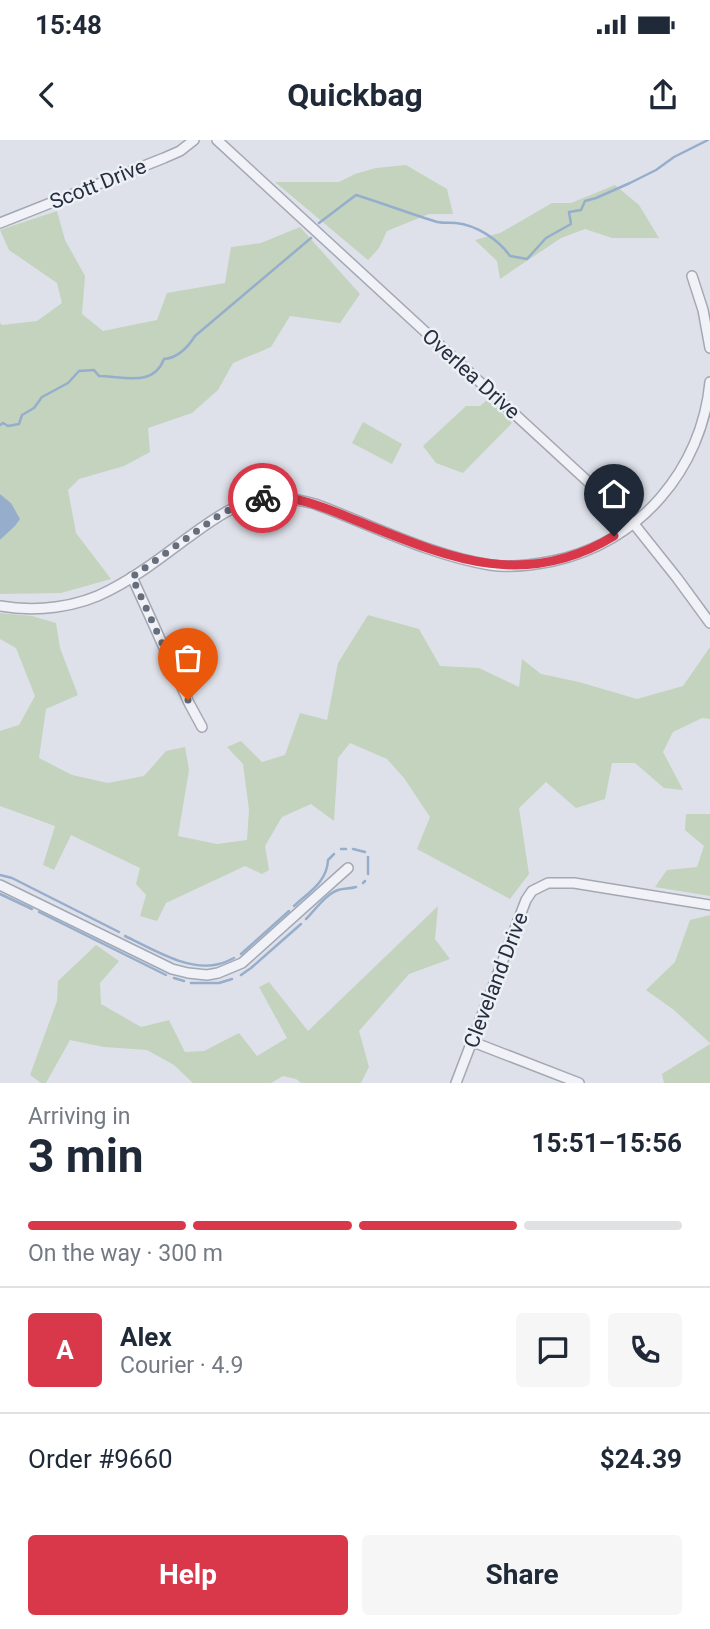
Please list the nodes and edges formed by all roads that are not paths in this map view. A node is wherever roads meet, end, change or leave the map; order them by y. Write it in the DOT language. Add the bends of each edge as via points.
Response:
graph roads {
  1 [pos="194,140"];
  2 [pos="217,140"];
  3 [pos="0,223"];
  4 [pos="692,276"];
  5 [pos="710,348"];
  6 [pos="710,382"];
  7 [pos="634,524"];
  8 [pos="132,577"];
  9 [pos="0,606"];
  10 [pos="710,623"];
  11 [pos="202,727"];
  12 [pos="348,868"];
  13 [pos="0,885"];
  14 [pos="710,905"];
  15 [pos="472,1042"];
  16 [pos="456,1083"];
  17 [pos="579,1083"];
  1 -- 3 [label="street, Scott Drive" via="164,158"];
  2 -- 7 [label="street, Overlea Drive"];
  4 -- 5 [label="street"];
  6 -- 7 [label="street" via="702,425 686,462 665,493"];
  7 -- 8 [label="street" via="569,558 494,565 434,551 315,504 270,498 238,505 218,516"];
  7 -- 10 [label="street, Overlea Drive"];
  8 -- 9 [label="street" via="74,604 33,609"];
  8 -- 11 [label="street"];
  12 -- 13 [label="street" via="242,963 207,975 172,969"];
  14 -- 15 [label="street, Cleveland Drive" via="574,883 548,883 532,891"];
  15 -- 16 [label="street, Cleveland Drive"];
  15 -- 17 [label="street"];
}
